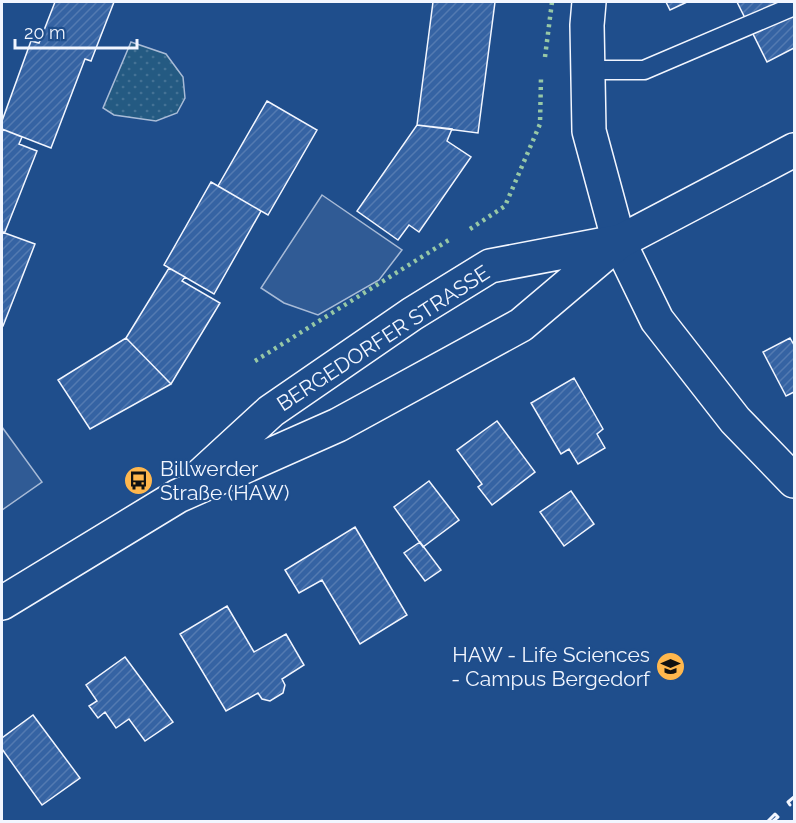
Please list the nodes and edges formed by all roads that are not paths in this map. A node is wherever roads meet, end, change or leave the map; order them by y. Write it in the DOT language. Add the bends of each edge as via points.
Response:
graph roads {
  1 [pos="590,2"];
  2 [pos="795,6"];
  3 [pos="588,70"];
  4 [pos="795,150"];
  5 [pos="619,242"];
  6 [pos="795,481"];
  7 [pos="178,496"];
  8 [pos="2,603"];
  1 -- 3 [label="main road"];
  2 -- 3 [label="lane" via="644,70"];
  3 -- 5 [label="main road" via="589,131"];
  4 -- 5 [label="main road, BERGEDORFER STRASSE"];
  5 -- 6 [label="main road" via="657,320 735,420"];
  5 -- 7 [label="main road, BERGEDORFER STRASSE" via="521,325 338,425"];
  5 -- 7 [label="main road, BERGEDORFER STRASSE" via="490,266 412,314 271,411"];
  7 -- 8 [label="main road, BERGEDORFER STRASSE"];
}
